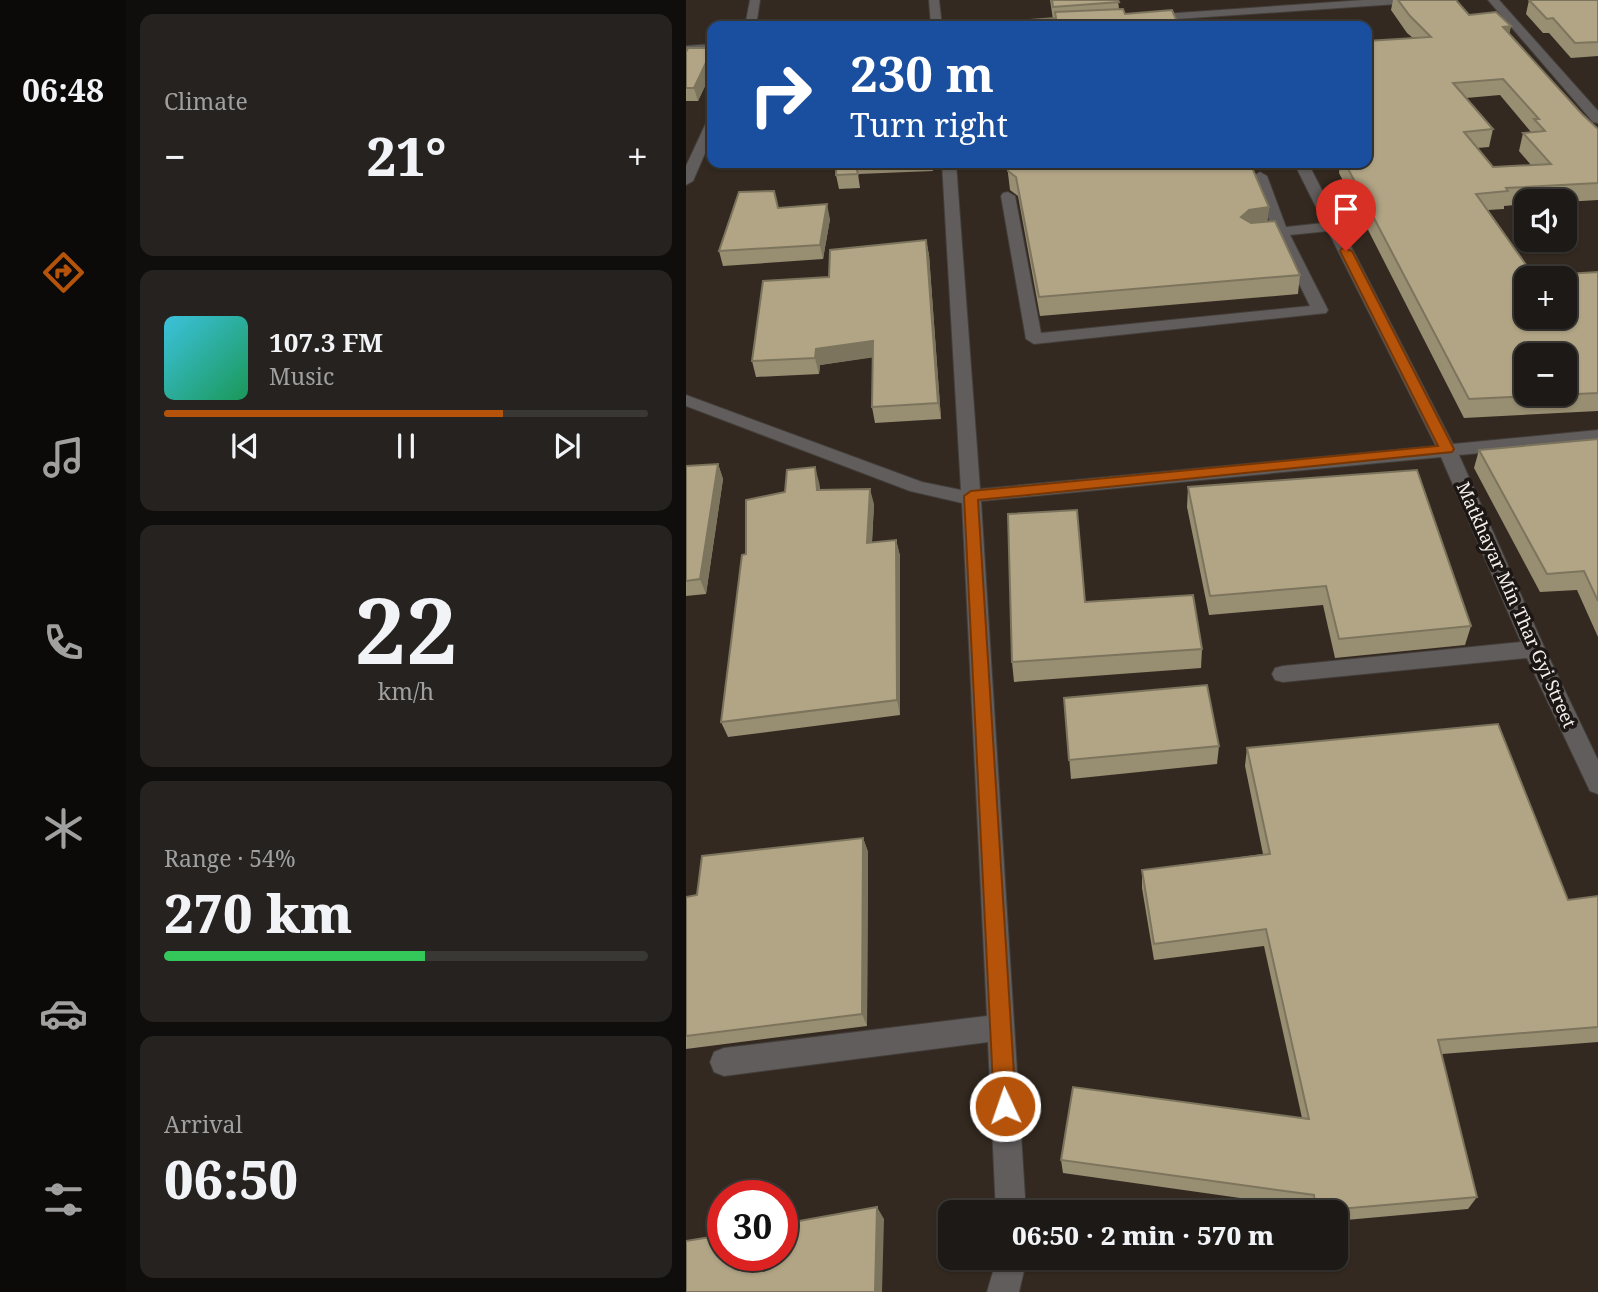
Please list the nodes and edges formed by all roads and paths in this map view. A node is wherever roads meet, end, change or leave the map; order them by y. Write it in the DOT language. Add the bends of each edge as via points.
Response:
graph roads {
  1 [pos="755,0"];
  2 [pos="934,0"];
  3 [pos="1218,0"];
  4 [pos="1412,0"];
  5 [pos="1493,0"];
  6 [pos="1225,13"];
  7 [pos="1130,19"];
  8 [pos="752,21"];
  9 [pos="936,21"];
  10 [pos="1229,21"];
  11 [pos="707,47"];
  12 [pos="686,49"];
  13 [pos="1598,119"];
  14 [pos="707,134"];
  15 [pos="949,168"];
  16 [pos="1304,168"];
  17 [pos="1260,176"];
  18 [pos="686,181"];
  19 [pos="1008,196"];
  20 [pos="1334,226"];
  21 [pos="1281,232"];
  22 [pos="1260,234"];
  23 [pos="686,400"];
  24 [pos="1598,436"];
  25 [pos="1447,449"];
  26 [pos="971,496"];
  27 [pos="1534,649"];
  28 [pos="1283,674"];
  29 [pos="1598,784"];
  30 [pos="1000,1027"];
  31 [pos="724,1062"];
  32 [pos="1010,1200"];
  33 [pos="1009,1270"];
  34 [pos="1003,1292"];
  1 -- 8 [label="street"];
  2 -- 9 [label="street"];
  3 -- 6 [label="street"];
  4 -- 6 [label="street"];
  5 -- 13 [label="street"];
  6 -- 7 [label="street"];
  6 -- 10 [label="street"];
  11 -- 12 [label="street"];
  14 -- 18 [label="street"];
  15 -- 26 [label="street"];
  16 -- 20 [label="street, Matkhayar Min Thar Gyi Street"];
  17 -- 21 [label="street"];
  19 -- 21 [label="street" via="1034,339 1320,310"];
  20 -- 21 [label="street"];
  20 -- 25 [label="street, Matkhayar Min Thar Gyi Street"];
  21 -- 22 [label="street"];
  23 -- 26 [label="street" via="917,487"];
  24 -- 25 [label="street"];
  25 -- 26 [label="street"];
  25 -- 27 [label="street, Matkhayar Min Thar Gyi Street"];
  26 -- 30 [label="street"];
  27 -- 28 [label="street"];
  27 -- 29 [label="street, Matkhayar Min Thar Gyi Street"];
  30 -- 31 [label="street"];
  30 -- 32 [label="street"];
  33 -- 34 [label="street"];
}
